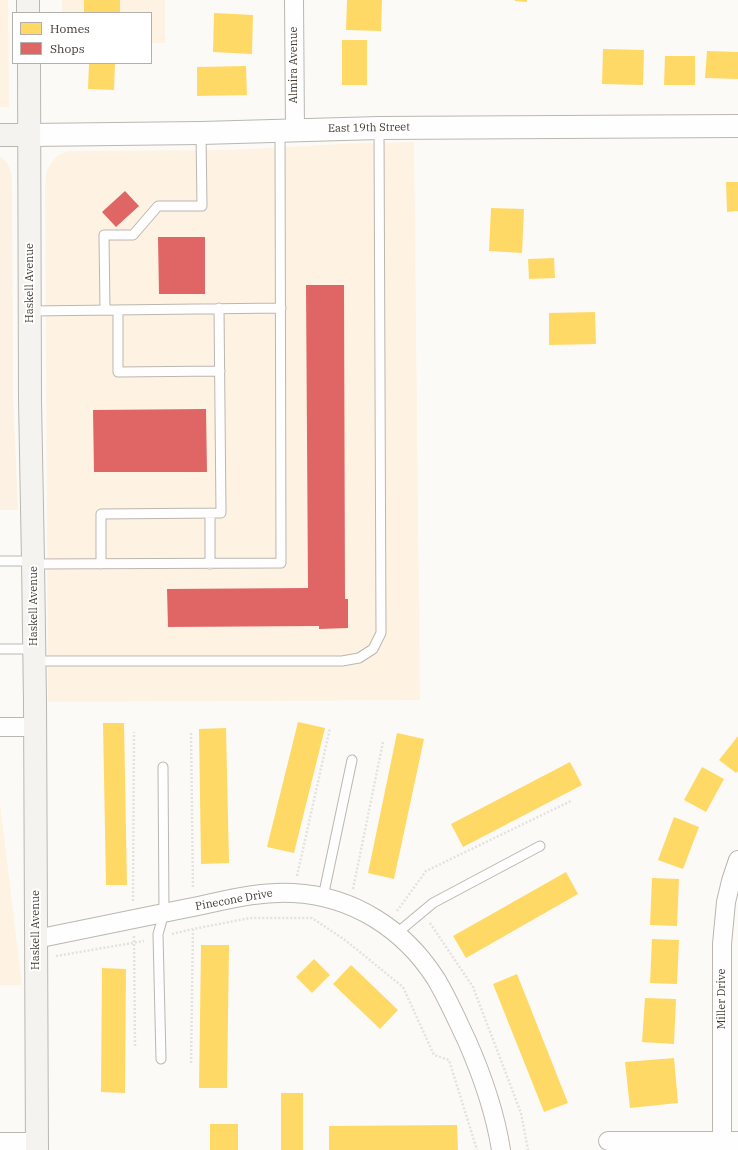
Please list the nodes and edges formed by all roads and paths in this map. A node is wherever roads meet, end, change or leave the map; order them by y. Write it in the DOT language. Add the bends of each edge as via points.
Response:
graph roads {
  1 [pos="28,0"];
  2 [pos="294,0"];
  3 [pos="28,12"];
  4 [pos="29,64"];
  5 [pos="738,126"];
  6 [pos="379,128"];
  7 [pos="287,130"];
  8 [pos="201,133"];
  9 [pos="0,135"];
  10 [pos="29,135"];
  11 [pos="219,308"];
  12 [pos="281,308"];
  13 [pos="105,310"];
  14 [pos="118,310"];
  15 [pos="30,311"];
  16 [pos="220,371"];
  17 [pos="210,514"];
  18 [pos="0,561"];
  19 [pos="33,562"];
  20 [pos="101,564"];
  21 [pos="210,564"];
  22 [pos="0,649"];
  23 [pos="34,655"];
  24 [pos="0,726"];
  25 [pos="35,727"];
  26 [pos="330,728"];
  27 [pos="134,732"];
  28 [pos="383,742"];
  29 [pos="352,760"];
  30 [pos="163,767"];
  31 [pos="570,801"];
  32 [pos="540,846"];
  33 [pos="738,860"];
  34 [pos="353,890"];
  35 [pos="293,893"];
  36 [pos="323,897"];
  37 [pos="164,913"];
  38 [pos="133,919"];
  39 [pos="392,930"];
  40 [pos="158,938"];
  41 [pos="134,942"];
  42 [pos="36,948"];
  43 [pos="135,1046"];
  44 [pos="161,1059"];
  45 [pos="608,1141"];
  46 [pos="730,1141"];
  47 [pos="0,1142"];
  48 [pos="37,1146"];
  49 [pos="477,1150"];
  50 [pos="501,1150"];
  1 -- 3 [label="main road"];
  2 -- 7 [label="street, Almira Avenue"];
  4 -- 10 [label="main road, Haskell Avenue"];
  5 -- 6 [label="street, East 19th Street"];
  6 -- 7 [label="street, East 19th Street"];
  6 -- 23 [label="lane" via="381,633 373,649 359,658 342,661"];
  7 -- 8 [label="street, East 19th Street"];
  7 -- 12 [label="lane"];
  8 -- 10 [label="street, East 19th Street"];
  8 -- 13 [label="lane" via="202,206 158,206 133,235 104,235"];
  9 -- 10 [label="main road, East 19th Street"];
  10 -- 15 [label="main road, Haskell Avenue"];
  11 -- 12 [label="lane"];
  11 -- 14 [label="lane"];
  11 -- 16 [label="lane"];
  12 -- 21 [label="lane" via="281,563"];
  13 -- 14 [label="lane"];
  13 -- 15 [label="lane"];
  14 -- 16 [label="lane" via="118,372"];
  15 -- 19 [label="main road, Haskell Avenue"];
  16 -- 17 [label="lane" via="221,514"];
  17 -- 20 [label="lane" via="101,514"];
  17 -- 21 [label="lane"];
  18 -- 19 [label="lane"];
  19 -- 20 [label="lane"];
  19 -- 23 [label="main road, Haskell Avenue"];
  20 -- 21 [label="lane"];
  22 -- 23 [label="lane"];
  23 -- 25 [label="main road, Haskell Avenue"];
  24 -- 25 [label="street"];
  25 -- 42 [label="main road, Haskell Avenue"];
  26 -- 35 [label="path"];
  27 -- 38 [label="path"];
  28 -- 34 [label="path"];
  29 -- 36 [label="lane"];
  30 -- 37 [label="lane"];
  31 -- 39 [label="path" via="426,870"];
  32 -- 39 [label="lane" via="433,903"];
  33 -- 46 [label="street, Miller Drive" via="726,902 722,944"];
  35 -- 36 [label="street, Pinecone Drive"];
  35 -- 37 [label="street, Pinecone Drive" via="254,894"];
  36 -- 39 [label="street, Pinecone Drive" via="350,905"];
  37 -- 38 [label="street, Pinecone Drive"];
  37 -- 40 [label="lane"];
  38 -- 41 [label="path"];
  38 -- 42 [label="street, Pinecone Drive"];
  39 -- 50 [label="street, Pinecone Drive" via="418,955 454,1011 478,1067 494,1116"];
  40 -- 41 [label="path"];
  40 -- 44 [label="lane"];
  40 -- 49 [label="path" via="250,918 312,918 345,940 403,987 434,1055 449,1060"];
  41 -- 42 [label="path" via="58,956"];
  41 -- 43 [label="path"];
  42 -- 48 [label="main road, Haskell Avenue"];
  45 -- 46 [label="street"];
  47 -- 48 [label="street"];
}
